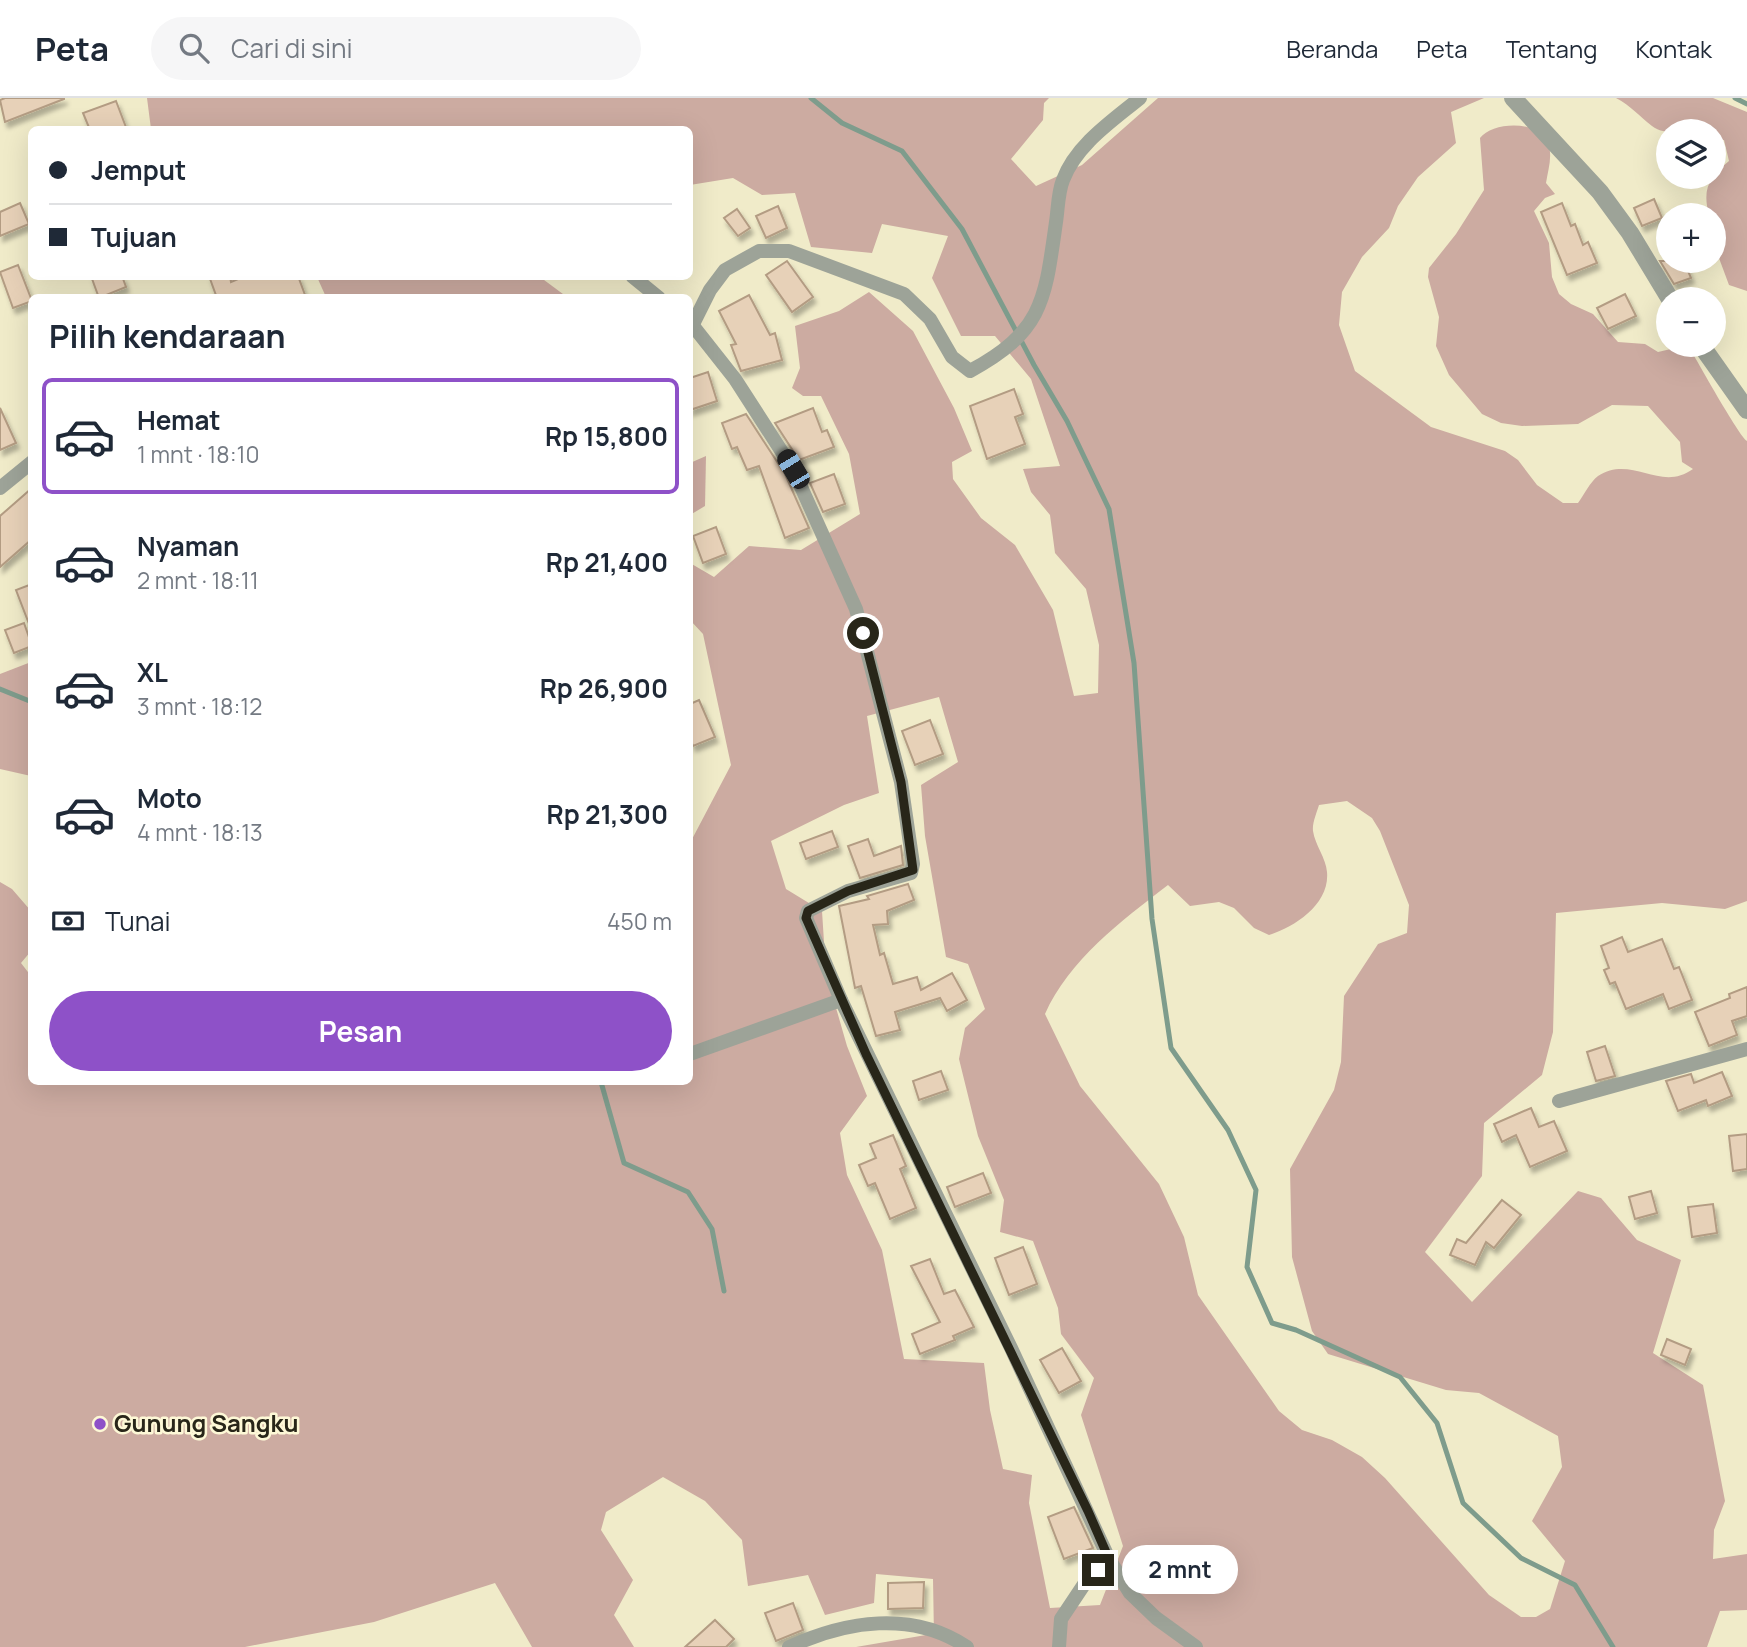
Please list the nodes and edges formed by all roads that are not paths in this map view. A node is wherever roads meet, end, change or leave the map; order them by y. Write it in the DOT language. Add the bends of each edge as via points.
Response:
graph roads {
  1 [pos="1140,98"];
  2 [pos="1513,98"];
  3 [pos="637,280"];
  4 [pos="1663,287"];
  5 [pos="654,294"];
  6 [pos="693,320"];
  7 [pos="693,329"];
  8 [pos="1709,357"];
  9 [pos="1747,410"];
  10 [pos="28,465"];
  11 [pos="0,488"];
  12 [pos="841,1000"];
  13 [pos="1747,1049"];
  14 [pos="693,1053"];
  15 [pos="1559,1101"];
  16 [pos="1109,1559"];
  17 [pos="789,1647"];
  18 [pos="967,1647"];
  19 [pos="1059,1647"];
  20 [pos="1196,1647"];
  1 -- 6 [label="street" via="1084,146 1062,180 1046,292 1031,323 1006,350 970,371 952,357 930,319 904,294 789,250 759,251 725,270"];
  2 -- 4 [label="street" via="1600,192"];
  3 -- 5 [label="street"];
  7 -- 12 [label="street" via="735,379 793,469 856,609 901,782 911,873 848,891 808,911 806,918"];
  8 -- 9 [label="street"];
  10 -- 11 [label="street"];
  12 -- 14 [label="street"];
  12 -- 16 [label="street"];
  13 -- 15 [label="street"];
  16 -- 19 [label="street" via="1087,1580 1061,1619"];
  16 -- 20 [label="street" via="1129,1593"];
  17 -- 18 [label="street" via="866,1622 905,1623 946,1632"];
}
